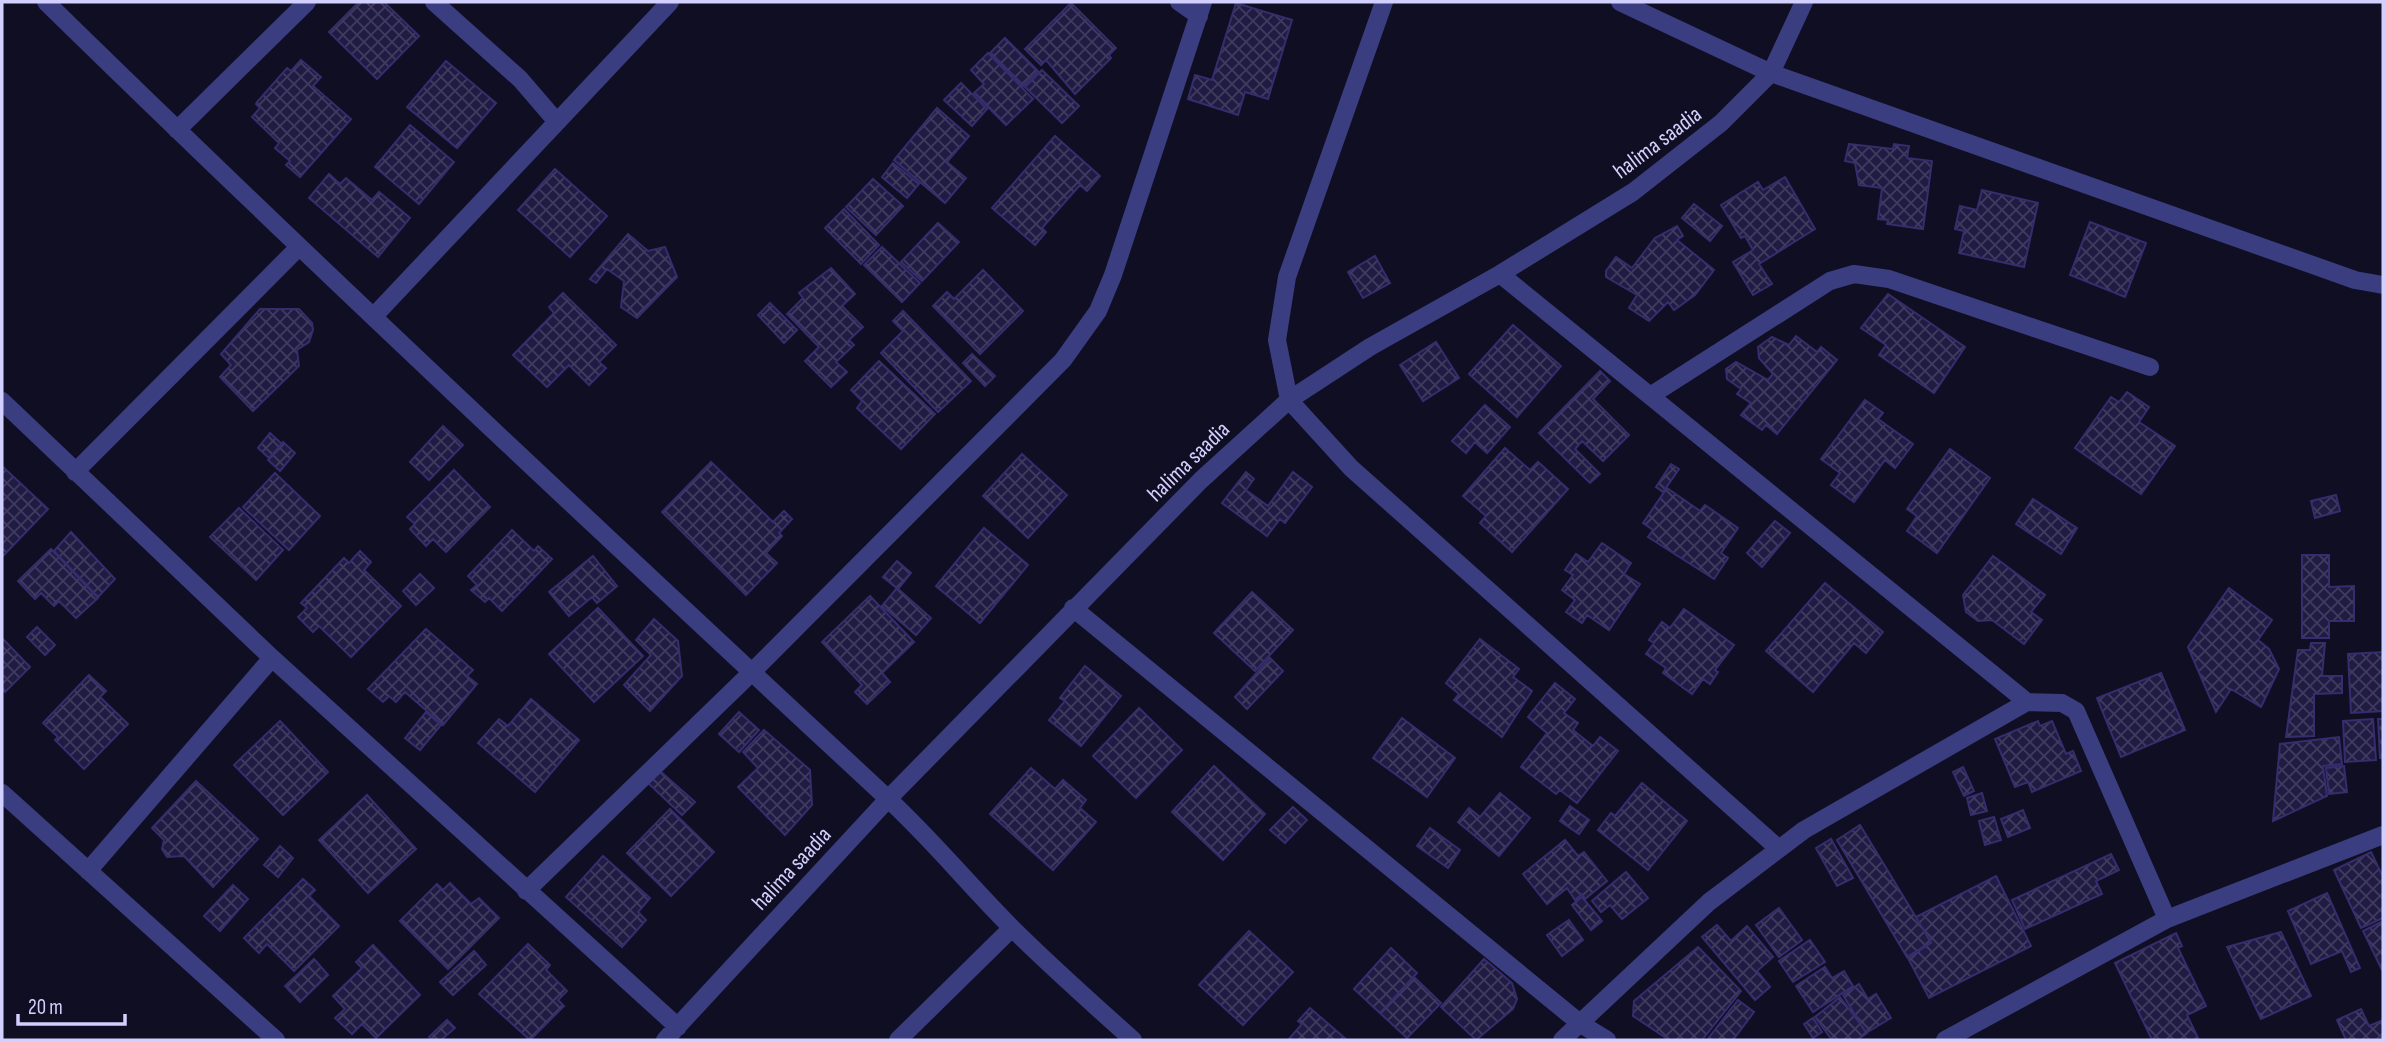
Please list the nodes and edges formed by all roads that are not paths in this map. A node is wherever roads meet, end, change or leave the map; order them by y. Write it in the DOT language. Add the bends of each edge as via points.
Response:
graph roads {
  1 [pos="46,2"];
  2 [pos="307,2"];
  3 [pos="433,2"];
  4 [pos="670,2"];
  5 [pos="1180,2"];
  6 [pos="1384,2"];
  7 [pos="1620,2"];
  8 [pos="1804,2"];
  9 [pos="1201,9"];
  10 [pos="1772,73"];
  11 [pos="557,121"];
  12 [pos="177,130"];
  13 [pos="298,248"];
  14 [pos="1500,275"];
  15 [pos="2383,285"];
  16 [pos="374,316"];
  17 [pos="2150,367"];
  18 [pos="1650,397"];
  19 [pos="1289,400"];
  20 [pos="2,401"];
  21 [pos="75,472"];
  22 [pos="1073,608"];
  23 [pos="272,657"];
  24 [pos="751,673"];
  25 [pos="2028,702"];
  26 [pos="2,793"];
  27 [pos="888,799"];
  28 [pos="2383,835"];
  29 [pos="1779,849"];
  30 [pos="88,871"];
  31 [pos="526,891"];
  32 [pos="2167,919"];
  33 [pos="1012,928"];
  34 [pos="1581,1024"];
  35 [pos="671,1034"];
  36 [pos="276,1040"];
  37 [pos="898,1040"];
  38 [pos="1133,1040"];
  39 [pos="1562,1040"];
  40 [pos="1607,1040"];
  41 [pos="1945,1040"];
  1 -- 12 [label="street"];
  2 -- 12 [label="street"];
  3 -- 11 [label="street" via="520,79"];
  4 -- 11 [label="street"];
  5 -- 9 [label="street"];
  6 -- 19 [label="street" via="1287,277 1277,340"];
  7 -- 10 [label="street"];
  8 -- 10 [label="street, halima saadia"];
  9 -- 24 [label="street" via="1098,311 1063,360"];
  10 -- 14 [label="street, halima saadia" via="1721,123 1633,192"];
  10 -- 15 [label="street" via="2354,280"];
  11 -- 16 [label="street"];
  12 -- 13 [label="street"];
  13 -- 16 [label="street"];
  13 -- 21 [label="street"];
  14 -- 18 [label="street"];
  14 -- 19 [label="street, halima saadia" via="1370,347"];
  16 -- 24 [label="street"];
  17 -- 18 [label="street" via="1889,279 1854,274 1830,281"];
  18 -- 25 [label="street"];
  19 -- 22 [label="street, halima saadia"];
  19 -- 29 [label="street" via="1361,477"];
  20 -- 21 [label="street"];
  21 -- 23 [label="street"];
  22 -- 27 [label="street, halima saadia"];
  22 -- 34 [label="street"];
  23 -- 30 [label="street"];
  23 -- 31 [label="street"];
  24 -- 27 [label="street"];
  24 -- 31 [label="street"];
  25 -- 29 [label="street" via="1804,830"];
  25 -- 32 [label="street" via="2062,703 2076,711"];
  26 -- 30 [label="street"];
  27 -- 33 [label="street"];
  27 -- 35 [label="street, halima saadia"];
  28 -- 32 [label="street"];
  29 -- 34 [label="street" via="1709,902"];
  30 -- 36 [label="street"];
  31 -- 35 [label="street"];
  32 -- 41 [label="street"];
  33 -- 37 [label="street"];
  33 -- 38 [label="street"];
  34 -- 39 [label="street"];
  34 -- 40 [label="street"];
}
